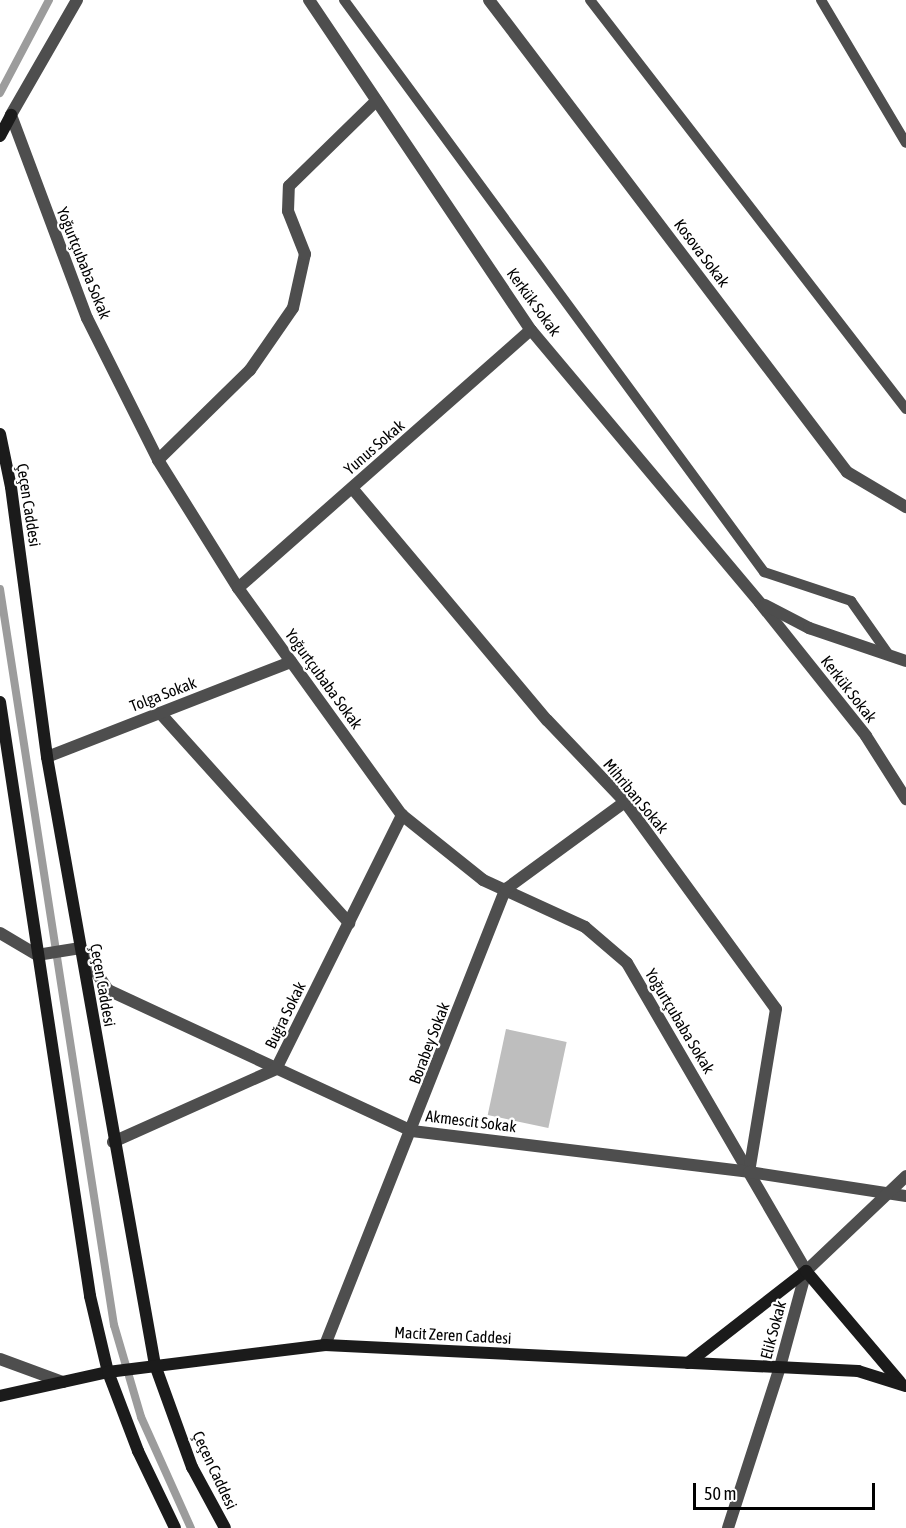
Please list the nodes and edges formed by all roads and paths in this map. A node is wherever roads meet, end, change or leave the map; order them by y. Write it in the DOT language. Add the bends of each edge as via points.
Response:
graph roads {
  1 [pos="77,0"];
  2 [pos="309,0"];
  3 [pos="344,0"];
  4 [pos="489,0"];
  5 [pos="590,0"];
  6 [pos="821,0"];
  7 [pos="376,101"];
  8 [pos="12,116"];
  9 [pos="0,136"];
  10 [pos="906,143"];
  11 [pos="531,330"];
  12 [pos="906,409"];
  13 [pos="0,434"];
  14 [pos="158,460"];
  15 [pos="352,488"];
  16 [pos="906,507"];
  17 [pos="238,588"];
  18 [pos="760,603"];
  19 [pos="890,655"];
  20 [pos="906,661"];
  21 [pos="291,662"];
  22 [pos="0,702"];
  23 [pos="160,713"];
  24 [pos="47,757"];
  25 [pos="906,799"];
  26 [pos="625,802"];
  27 [pos="402,815"];
  28 [pos="506,889"];
  29 [pos="349,923"];
  30 [pos="0,934"];
  31 [pos="80,948"];
  32 [pos="37,955"];
  33 [pos="276,1069"];
  34 [pos="412,1131"];
  35 [pos="113,1142"];
  36 [pos="749,1172"];
  37 [pos="906,1176"];
  38 [pos="885,1194"];
  39 [pos="906,1196"];
  40 [pos="806,1271"];
  41 [pos="325,1345"];
  42 [pos="0,1359"];
  43 [pos="688,1363"];
  44 [pos="155,1365"];
  45 [pos="780,1368"];
  46 [pos="108,1372"];
  47 [pos="63,1382"];
  48 [pos="903,1384"];
  49 [pos="0,1396"];
  50 [pos="175,1528"];
  51 [pos="225,1528"];
  52 [pos="728,1528"];
  1 -- 8 [label="street"];
  2 -- 7 [label="street, Kerkük Sokak"];
  3 -- 19 [label="lane" via="764,572 851,601"];
  4 -- 16 [label="street, Kosova Sokak" via="847,472"];
  5 -- 12 [label="lane"];
  6 -- 10 [label="lane"];
  7 -- 11 [label="street, Kerkük Sokak"];
  7 -- 14 [label="street" via="289,186 288,211 305,254 293,308 250,370"];
  8 -- 9 [label="street"];
  8 -- 14 [label="street, Yoğurtçubaba Sokak" via="87,318"];
  11 -- 15 [label="street, Yunus Sokak"];
  11 -- 18 [label="street, Kerkük Sokak"];
  13 -- 24 [label="street, Çeçen Caddesi" via="11,487"];
  14 -- 17 [label="street, Yoğurtçubaba Sokak"];
  15 -- 17 [label="street, Yunus Sokak"];
  15 -- 26 [label="street, Mihriban Sokak" via="547,720"];
  17 -- 21 [label="street, Yoğurtçubaba Sokak"];
  18 -- 19 [label="street, Kerkük Sokak" via="809,628"];
  18 -- 25 [label="street, Kerkük Sokak" via="866,736"];
  19 -- 20 [label="street, Kerkük Sokak"];
  21 -- 23 [label="street, Tolga Sokak"];
  21 -- 27 [label="street, Yoğurtçubaba Sokak"];
  22 -- 32 [label="street"];
  23 -- 24 [label="street, Tolga Sokak"];
  23 -- 29 [label="street"];
  24 -- 31 [label="street, Çeçen Caddesi"];
  26 -- 28 [label="street"];
  26 -- 36 [label="street, Mihriban Sokak" via="776,1009"];
  27 -- 28 [label="street, Yoğurtçubaba Sokak" via="483,880"];
  27 -- 29 [label="street, Buğra Sokak"];
  28 -- 34 [label="street, Borabey Sokak"];
  28 -- 36 [label="street, Yoğurtçubaba Sokak" via="585,927 627,963"];
  29 -- 33 [label="street, Buğra Sokak"];
  30 -- 32 [label="street"];
  31 -- 32 [label="street"];
  31 -- 33 [label="street, Akmescit Sokak" via="108,990"];
  31 -- 35 [label="street, Çeçen Caddesi"];
  32 -- 46 [label="street" via="90,1296"];
  33 -- 34 [label="street, Akmescit Sokak"];
  33 -- 35 [label="street, Buğra Sokak"];
  34 -- 36 [label="street, Akmescit Sokak"];
  34 -- 41 [label="street, Borabey Sokak"];
  35 -- 44 [label="street, Çeçen Caddesi"];
  36 -- 38 [label="street, Akmescit Sokak"];
  36 -- 40 [label="street, Yoğurtçubaba Sokak"];
  37 -- 38 [label="street"];
  38 -- 39 [label="street, Akmescit Sokak"];
  38 -- 40 [label="street"];
  40 -- 43 [label="street"];
  40 -- 45 [label="street, Elik Sokak"];
  40 -- 48 [label="street"];
  41 -- 43 [label="street, Macit Zeren Caddesi"];
  41 -- 44 [label="street, Macit Zeren Caddesi"];
  42 -- 47 [label="street"];
  43 -- 45 [label="street, Macit Zeren Caddesi"];
  44 -- 46 [label="street, Macit Zeren Caddesi"];
  44 -- 51 [label="street, Çeçen Caddesi" via="192,1467"];
  45 -- 48 [label="street, Macit Zeren Caddesi" via="858,1371"];
  45 -- 52 [label="street, Elik Sokak"];
  46 -- 47 [label="street, Macit Zeren Caddesi"];
  46 -- 50 [label="street" via="138,1451"];
  47 -- 49 [label="street, Macit Zeren Caddesi"];
}
